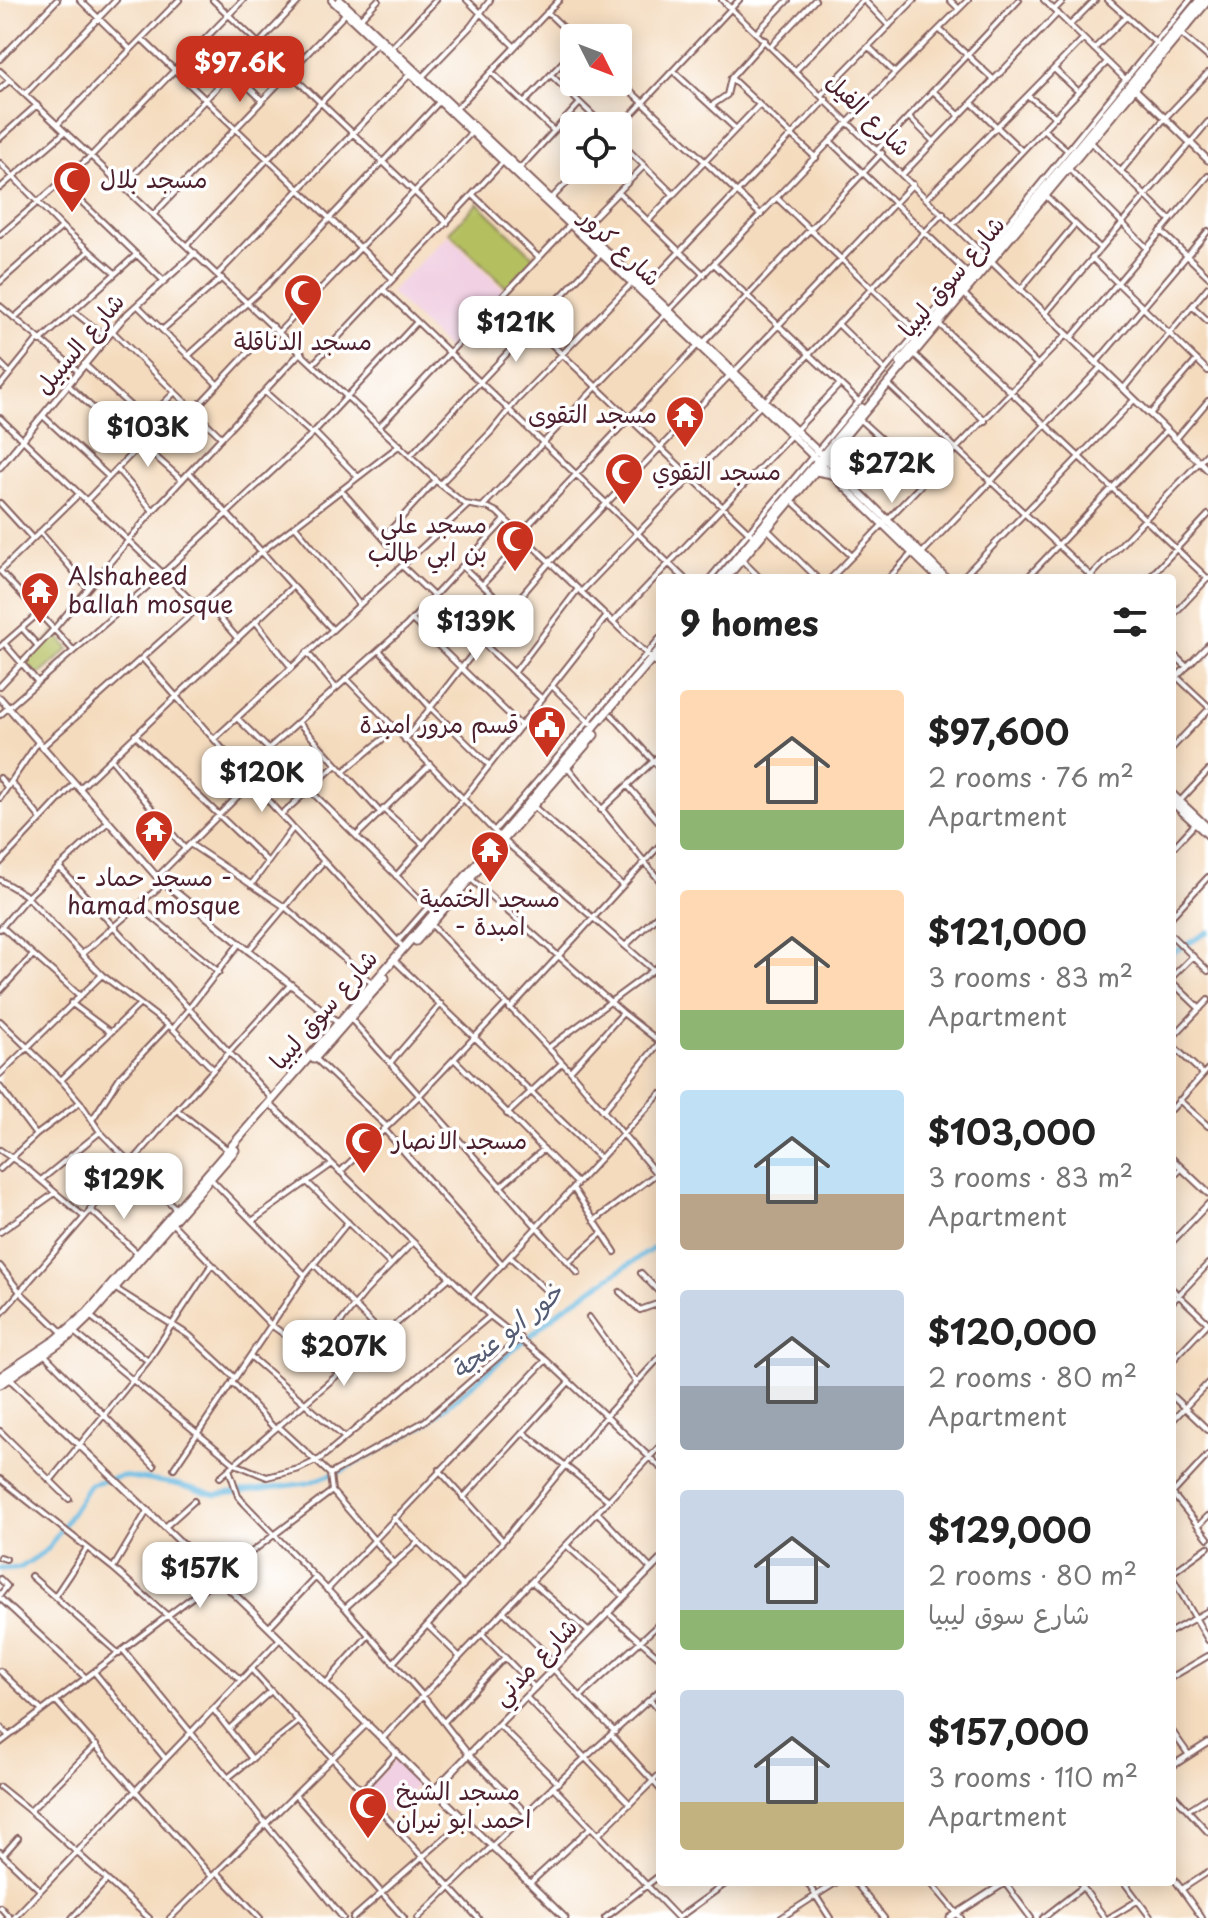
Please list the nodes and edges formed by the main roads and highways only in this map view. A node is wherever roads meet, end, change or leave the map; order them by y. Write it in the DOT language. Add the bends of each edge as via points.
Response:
graph roads {
  1 [pos="332,0"];
  2 [pos="340,0"];
  3 [pos="1200,0"];
  4 [pos="1208,0"];
  5 [pos="1190,5"];
  6 [pos="1130,84"];
  7 [pos="454,111"];
  8 [pos="517,171"];
  9 [pos="548,201"];
  10 [pos="987,258"];
  11 [pos="667,313"];
  12 [pos="819,460"];
  13 [pos="832,474"];
  14 [pos="886,523"];
  15 [pos="917,555"];
  16 [pos="723,574"];
  17 [pos="729,574"];
  18 [pos="934,574"];
  19 [pos="941,574"];
  20 [pos="655,659"];
  21 [pos="566,765"];
  22 [pos="1176,801"];
  23 [pos="1208,828"];
  24 [pos="1208,835"];
  25 [pos="499,836"];
  26 [pos="429,922"];
  27 [pos="395,962"];
  28 [pos="341,1024"];
  29 [pos="271,1103"];
  30 [pos="209,1176"];
  31 [pos="170,1221"];
  32 [pos="69,1334"];
  33 [pos="4,1376"];
  34 [pos="0,1384"];
  1 -- 7 [label="main road, شارع كرور"];
  2 -- 7 [label="main road, شارع كرور"];
  3 -- 5 [label="main road, شارع سوق ليبيا"];
  4 -- 6 [label="main road, شارع سوق ليبيا"];
  5 -- 6 [label="main road, شارع سوق ليبيا"];
  6 -- 10 [label="main road, شارع سوق ليبيا"];
  6 -- 10 [label="main road, شارع سوق ليبيا" via="1069,169"];
  7 -- 8 [label="main road, شارع كرور"];
  7 -- 8 [label="main road, شارع كرور"];
  8 -- 9 [label="main road, شارع كرور"];
  9 -- 11 [label="main road, شارع كرور"];
  9 -- 11 [label="main road, شارع كرور"];
  10 -- 12 [label="main road, شارع سوق ليبيا"];
  10 -- 12 [label="main road, شارع سوق ليبيا" via="964,294"];
  11 -- 12 [label="main road, شارع كرور"];
  12 -- 13 [label="main road"];
  12 -- 14 [label="main road, شارع كرور"];
  12 -- 16 [label="main road, شارع سوق ليبيا" via="751,534"];
  12 -- 17 [label="main road, شارع سوق ليبيا"];
  13 -- 14 [label="main road"];
  14 -- 15 [label="main road"];
  15 -- 18 [label="main road"];
  15 -- 19 [label="main road"];
  20 -- 21 [label="main road, شارع سوق ليبيا"];
  20 -- 21 [label="main road, شارع سوق ليبيا" via="592,725"];
  21 -- 25 [label="main road, شارع سوق ليبيا"];
  21 -- 25 [label="main road, شارع سوق ليبيا" via="533,806"];
  22 -- 23 [label="main road"];
  22 -- 24 [label="main road"];
  25 -- 26 [label="main road, شارع سوق ليبيا" via="471,879"];
  25 -- 26 [label="main road, شارع سوق ليبيا" via="431,910"];
  26 -- 27 [label="main road, شارع سوق ليبيا"];
  26 -- 27 [label="main road, شارع سوق ليبيا"];
  27 -- 28 [label="main road, شارع سوق ليبيا"];
  27 -- 28 [label="main road, شارع سوق ليبيا"];
  28 -- 29 [label="main road, شارع سوق ليبيا"];
  28 -- 29 [label="main road, شارع سوق ليبيا"];
  29 -- 30 [label="main road, شارع سوق ليبيا"];
  29 -- 30 [label="main road, شارع سوق ليبيا"];
  30 -- 31 [label="main road, شارع سوق ليبيا"];
  31 -- 32 [label="main road, شارع سوق ليبيا"];
  31 -- 32 [label="main road, شارع سوق ليبيا" via="116,1289"];
  32 -- 33 [label="main road, شارع سوق ليبيا"];
  32 -- 33 [label="main road, شارع سوق ليبيا"];
  33 -- 34 [label="main road, شارع سوق ليبيا"];
}
